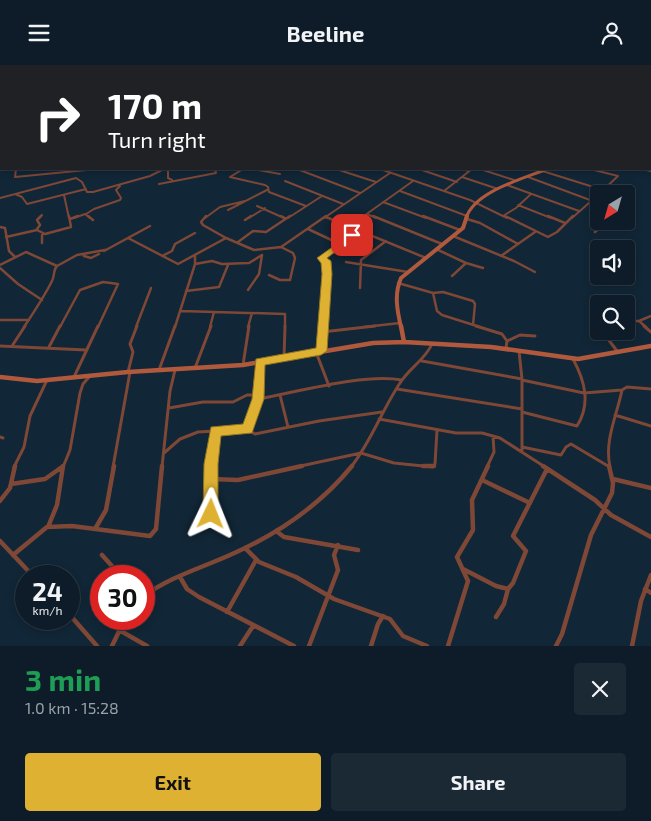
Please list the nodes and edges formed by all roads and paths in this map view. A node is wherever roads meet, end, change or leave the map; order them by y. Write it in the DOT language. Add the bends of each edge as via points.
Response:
graph roads {
  1 [pos="16,170"];
  2 [pos="82,170"];
  3 [pos="158,170"];
  4 [pos="168,170"];
  5 [pos="215,170"];
  6 [pos="241,170"];
  7 [pos="258,170"];
  8 [pos="300,170"];
  9 [pos="339,170"];
  10 [pos="382,170"];
  11 [pos="422,170"];
  12 [pos="465,170"];
  13 [pos="483,170"];
  14 [pos="545,170"];
  15 [pos="594,170"];
  16 [pos="67,171"];
  17 [pos="469,171"];
  18 [pos="390,173"];
  19 [pos="280,174"];
  20 [pos="462,177"];
  21 [pos="528,177"];
  22 [pos="67,180"];
  23 [pos="172,180"];
  24 [pos="285,181"];
  25 [pos="413,181"];
  26 [pos="518,181"];
  27 [pos="457,182"];
  28 [pos="159,183"];
  29 [pos="376,183"];
  30 [pos="119,185"];
  31 [pos="507,185"];
  32 [pos="608,185"];
  33 [pos="590,186"];
  34 [pos="86,189"];
  35 [pos="268,189"];
  36 [pos="498,189"];
  37 [pos="399,191"];
  38 [pos="444,191"];
  39 [pos="14,194"];
  40 [pos="361,194"];
  41 [pos="532,194"];
  42 [pos="64,195"];
  43 [pos="322,196"];
  44 [pos="0,198"];
  45 [pos="590,200"];
  46 [pos="245,201"];
  47 [pos="384,202"];
  48 [pos="475,202"];
  49 [pos="522,202"];
  50 [pos="344,204"];
  51 [pos="518,205"];
  52 [pos="257,206"];
  53 [pos="306,206"];
  54 [pos="526,207"];
  55 [pos="264,208"];
  56 [pos="228,210"];
  57 [pos="579,211"];
  58 [pos="86,214"];
  59 [pos="42,215"];
  60 [pos="366,215"];
  61 [pos="503,216"];
  62 [pos="326,217"];
  63 [pos="467,217"];
  64 [pos="70,219"];
  65 [pos="286,219"];
  66 [pos="93,220"];
  67 [pos="245,220"];
  68 [pos="565,223"];
  69 [pos="150,226"];
  70 [pos="0,227"];
  71 [pos="350,227"];
  72 [pos="308,229"];
  73 [pos="37,230"];
  74 [pos="359,230"];
  75 [pos="460,230"];
  76 [pos="535,232"];
  77 [pos="195,233"];
  78 [pos="42,234"];
  79 [pos="452,236"];
  80 [pos="6,237"];
  81 [pos="128,238"];
  82 [pos="226,238"];
  83 [pos="386,241"];
  84 [pos="238,242"];
  85 [pos="42,243"];
  86 [pos="340,244"];
  87 [pos="442,244"];
  88 [pos="518,244"];
  89 [pos="281,247"];
  90 [pos="264,249"];
  91 [pos="436,249"];
  92 [pos="262,255"];
  93 [pos="501,255"];
  94 [pos="162,256"];
  95 [pos="195,256"];
  96 [pos="15,257"];
  97 [pos="426,258"];
  98 [pos="346,263"];
  99 [pos="466,263"];
  100 [pos="195,264"];
  101 [pos="361,264"];
  102 [pos="228,265"];
  103 [pos="0,266"];
  104 [pos="57,266"];
  105 [pos="483,268"];
  106 [pos="409,272"];
  107 [pos="535,272"];
  108 [pos="269,275"];
  109 [pos="452,277"];
  110 [pos="398,283"];
  111 [pos="151,288"];
  112 [pos="360,288"];
  113 [pos="248,290"];
  114 [pos="185,291"];
  115 [pos="433,293"];
  116 [pos="42,300"];
  117 [pos="181,311"];
  118 [pos="214,312"];
  119 [pos="252,313"];
  120 [pos="651,316"];
  121 [pos="0,320"];
  122 [pos="29,320"];
  123 [pos="635,321"];
  124 [pos="639,321"];
  125 [pos="401,323"];
  126 [pos="473,325"];
  127 [pos="322,332"];
  128 [pos="651,332"];
  129 [pos="535,336"];
  130 [pos="609,340"];
  131 [pos="507,341"];
  132 [pos="404,342"];
  133 [pos="432,343"];
  134 [pos="0,346"];
  135 [pos="12,346"];
  136 [pos="651,346"];
  137 [pos="49,347"];
  138 [pos="506,348"];
  139 [pos="86,350"];
  140 [pos="519,350"];
  141 [pos="618,351"];
  142 [pos="319,352"];
  143 [pos="284,358"];
  144 [pos="573,359"];
  145 [pos="422,361"];
  146 [pos="260,362"];
  147 [pos="243,365"];
  148 [pos="195,368"];
  149 [pos="159,370"];
  150 [pos="175,370"];
  151 [pos="129,372"];
  152 [pos="90,376"];
  153 [pos="0,377"];
  154 [pos="77,377"];
  155 [pos="522,379"];
  156 [pos="47,380"];
  157 [pos="402,380"];
  158 [pos="83,384"];
  159 [pos="329,385"];
  160 [pos="397,389"];
  161 [pos="651,389"];
  162 [pos="622,392"];
  163 [pos="584,393"];
  164 [pos="280,395"];
  165 [pos="258,397"];
  166 [pos="169,408"];
  167 [pos="522,410"];
  168 [pos="382,412"];
  169 [pos="615,415"];
  170 [pos="378,419"];
  171 [pos="651,426"];
  172 [pos="288,427"];
  173 [pos="248,429"];
  174 [pos="437,430"];
  175 [pos="215,431"];
  176 [pos="494,436"];
  177 [pos="522,447"];
  178 [pos="362,453"];
  179 [pos="522,453"];
  180 [pos="164,454"];
  181 [pos="609,466"];
  182 [pos="63,467"];
  183 [pos="547,469"];
  184 [pos="212,479"];
  185 [pos="612,479"];
  186 [pos="482,480"];
  187 [pos="11,484"];
  188 [pos="651,488"];
  189 [pos="0,501"];
  190 [pos="530,503"];
  191 [pos="604,509"];
  192 [pos="211,514"];
  193 [pos="48,527"];
  194 [pos="95,529"];
  195 [pos="276,531"];
  196 [pos="651,537"];
  197 [pos="0,541"];
  198 [pos="338,545"];
  199 [pos="245,548"];
  200 [pos="358,550"];
  201 [pos="13,555"];
  202 [pos="102,555"];
  203 [pos="256,559"];
  204 [pos="23,565"];
  205 [pos="111,565"];
  206 [pos="462,568"];
  207 [pos="651,575"];
  208 [pos="180,577"];
  209 [pos="155,588"];
  210 [pos="508,589"];
  211 [pos="645,589"];
  212 [pos="651,593"];
  213 [pos="328,596"];
  214 [pos="226,612"];
  215 [pos="383,616"];
  216 [pos="496,617"];
  217 [pos="253,625"];
  218 [pos="80,627"];
  219 [pos="118,630"];
  220 [pos="96,646"];
  221 [pos="112,646"];
  222 [pos="146,646"];
  223 [pos="240,646"];
  224 [pos="294,646"];
  225 [pos="309,646"];
  226 [pos="371,646"];
  227 [pos="427,646"];
  228 [pos="448,646"];
  229 [pos="556,646"];
  230 [pos="632,646"];
  1 -- 16 [label="street" via="15,177"];
  2 -- 16 [label="street"];
  3 -- 30 [label="street" via="150,176"];
  4 -- 23 [label="street" via="168,178"];
  5 -- 23 [label="street" via="216,173"];
  6 -- 35 [label="street" via="230,177 265,185"];
  7 -- 19 [label="street"];
  8 -- 40 [label="street"];
  9 -- 29 [label="street"];
  10 -- 18 [label="street"];
  11 -- 27 [label="street"];
  12 -- 17 [label="street"];
  13 -- 26 [label="street"];
  14 -- 21 [label="street"];
  14 -- 33 [label="street"];
  15 -- 32 [label="street" via="618,176"];
  16 -- 22 [label="street"];
  17 -- 20 [label="street"];
  18 -- 25 [label="street"];
  18 -- 29 [label="street"];
  20 -- 27 [label="street"];
  20 -- 36 [label="street"];
  21 -- 26 [label="street"];
  21 -- 45 [label="street"];
  22 -- 34 [label="street" via="79,179"];
  22 -- 39 [label="street"];
  23 -- 28 [label="street"];
  24 -- 43 [label="street"];
  25 -- 37 [label="street"];
  25 -- 38 [label="street"];
  26 -- 31 [label="street"];
  27 -- 38 [label="street"];
  29 -- 40 [label="street"];
  30 -- 34 [label="street" via="91,193"];
  30 -- 58 [label="street" via="116,190 120,200"];
  31 -- 36 [label="street"];
  31 -- 41 [label="street"];
  34 -- 42 [label="street"];
  35 -- 46 [label="street"];
  35 -- 53 [label="street"];
  36 -- 48 [label="street"];
  37 -- 47 [label="street"];
  37 -- 63 [label="street"];
  38 -- 48 [label="street"];
  39 -- 42 [label="street" via="27,204"];
  39 -- 44 [label="street"];
  40 -- 50 [label="street"];
  41 -- 49 [label="street"];
  41 -- 57 [label="street"];
  42 -- 64 [label="street"];
  43 -- 50 [label="street"];
  43 -- 53 [label="street"];
  45 -- 57 [label="street"];
  46 -- 56 [label="street"];
  46 -- 82 [label="street" via="219,206 201,222"];
  47 -- 60 [label="street"];
  47 -- 75 [label="street"];
  48 -- 61 [label="street"];
  48 -- 63 [label="street"];
  49 -- 51 [label="street"];
  49 -- 54 [label="street"];
  50 -- 62 [label="street"];
  51 -- 54 [label="street"];
  51 -- 61 [label="street"];
  52 -- 55 [label="street"];
  53 -- 65 [label="street"];
  54 -- 68 [label="street"];
  55 -- 65 [label="street"];
  55 -- 67 [label="street"];
  57 -- 68 [label="street"];
  58 -- 64 [label="street"];
  58 -- 66 [label="street"];
  59 -- 73 [label="street" via="37,220 40,226"];
  60 -- 71 [label="street"];
  60 -- 87 [label="street"];
  61 -- 76 [label="street"];
  62 -- 71 [label="street"];
  62 -- 72 [label="street"];
  63 -- 75 [label="street"];
  63 -- 88 [label="street"];
  64 -- 78 [label="street" via="70,228"];
  65 -- 84 [label="street" via="264,233 253,231"];
  68 -- 76 [label="street" via="552,236"];
  69 -- 81 [label="street"];
  70 -- 80 [label="street" via="4,228"];
  71 -- 74 [label="street"];
  72 -- 86 [label="street"];
  72 -- 89 [label="street"];
  73 -- 78 [label="street"];
  73 -- 80 [label="street"];
  74 -- 83 [label="street"];
  74 -- 86 [label="street"];
  75 -- 79 [label="street"];
  76 -- 88 [label="street"];
  77 -- 94 [label="street" via="174,244 172,251"];
  78 -- 85 [label="street"];
  79 -- 87 [label="street"];
  79 -- 93 [label="street"];
  80 -- 96 [label="street" via="9,253"];
  81 -- 94 [label="street"];
  81 -- 104 [label="street" via="105,250 73,257"];
  82 -- 84 [label="street"];
  82 -- 95 [label="street"];
  83 -- 97 [label="street"];
  83 -- 101 [label="street" via="366,255"];
  84 -- 90 [label="street" via="254,250"];
  86 -- 127 [label="street" via="321,258 326,261 327,274"];
  87 -- 91 [label="street"];
  88 -- 93 [label="street"];
  89 -- 90 [label="street"];
  89 -- 108 [label="street" via="295,255 290,280"];
  90 -- 92 [label="street"];
  91 -- 97 [label="street"];
  91 -- 99 [label="street"];
  92 -- 102 [label="street" via="251,263"];
  92 -- 113 [label="street" via="259,273"];
  93 -- 107 [label="street"];
  94 -- 95 [label="street" via="178,264"];
  95 -- 100 [label="street"];
  96 -- 103 [label="street"];
  96 -- 104 [label="street" via="29,253"];
  97 -- 106 [label="street"];
  98 -- 101 [label="street"];
  99 -- 105 [label="street"];
  99 -- 109 [label="street"];
  100 -- 102 [label="street" via="214,261"];
  100 -- 114 [label="street"];
  101 -- 106 [label="street"];
  101 -- 112 [label="street"];
  102 -- 114 [label="street" via="220,287"];
  103 -- 116 [label="street" via="18,284"];
  104 -- 116 [label="street"];
  106 -- 110 [label="street"];
  110 -- 115 [label="street"];
  110 -- 125 [label="street"];
  111 -- 151 [label="street" via="130,344 133,352"];
  114 -- 117 [label="street"];
  115 -- 126 [label="street" via="439,313"];
  115 -- 126 [label="street" via="443,292 473,301"];
  116 -- 122 [label="street"];
  117 -- 118 [label="street"];
  117 -- 149 [label="street"];
  118 -- 119 [label="street"];
  118 -- 148 [label="street"];
  119 -- 143 [label="street" via="282,313 287,316"];
  119 -- 147 [label="street"];
  120 -- 124 [label="street"];
  121 -- 122 [label="street"];
  122 -- 135 [label="street"];
  123 -- 124 [label="street"];
  124 -- 128 [label="street"];
  125 -- 127 [label="street"];
  125 -- 132 [label="street"];
  126 -- 131 [label="street" via="502,334"];
  127 -- 142 [label="street"];
  129 -- 131 [label="street" via="520,335"];
  130 -- 141 [label="street"];
  131 -- 138 [label="street"];
  132 -- 133 [label="street"];
  132 -- 142 [label="street" via="363,343"];
  133 -- 138 [label="street"];
  133 -- 145 [label="street"];
  134 -- 135 [label="street"];
  135 -- 137 [label="street"];
  136 -- 141 [label="street"];
  137 -- 139 [label="street"];
  137 -- 139 [label="street" via="80,290 103,281 118,283"];
  138 -- 140 [label="street"];
  139 -- 154 [label="street"];
  140 -- 144 [label="street"];
  140 -- 155 [label="street"];
  141 -- 144 [label="street"];
  142 -- 143 [label="street"];
  142 -- 159 [label="street"];
  143 -- 146 [label="street"];
  144 -- 163 [label="street" via="580,371"];
  145 -- 155 [label="street"];
  145 -- 157 [label="street" via="412,367"];
  146 -- 147 [label="street"];
  146 -- 165 [label="street"];
  147 -- 148 [label="street"];
  148 -- 150 [label="street"];
  149 -- 150 [label="street"];
  149 -- 151 [label="street"];
  150 -- 166 [label="street"];
  151 -- 152 [label="street"];
  151 -- 194 [label="street" via="106,510"];
  152 -- 154 [label="street"];
  152 -- 158 [label="street"];
  153 -- 156 [label="street"];
  154 -- 156 [label="street"];
  154 -- 158 [label="street"];
  155 -- 163 [label="street"];
  155 -- 167 [label="street"];
  156 -- 187 [label="street" via="30,416 24,447 14,467"];
  157 -- 159 [label="street" via="377,378"];
  157 -- 160 [label="street"];
  158 -- 182 [label="street" via="70,451"];
  159 -- 164 [label="street"];
  160 -- 167 [label="street"];
  160 -- 168 [label="street"];
  161 -- 162 [label="street" via="627,387"];
  162 -- 163 [label="street"];
  162 -- 169 [label="street"];
  163 -- 167 [label="street" via="586,407 577,426"];
  164 -- 165 [label="street"];
  164 -- 172 [label="street"];
  165 -- 166 [label="street" via="247,395 233,402 203,402"];
  165 -- 173 [label="street"];
  166 -- 180 [label="street"];
  167 -- 177 [label="street"];
  168 -- 170 [label="street"];
  168 -- 172 [label="street"];
  169 -- 171 [label="street"];
  169 -- 181 [label="street" via="609,441"];
  170 -- 174 [label="street"];
  170 -- 178 [label="street"];
  172 -- 173 [label="street" via="255,434"];
  173 -- 175 [label="street"];
  174 -- 176 [label="street"];
  174 -- 178 [label="street" via="436,464 433,467 394,463"];
  175 -- 180 [label="street" via="184,437"];
  175 -- 184 [label="street"];
  176 -- 179 [label="street"];
  176 -- 186 [label="street" via="494,453"];
  177 -- 179 [label="street"];
  177 -- 181 [label="street" via="561,455 571,444"];
  178 -- 184 [label="street" via="238,479"];
  178 -- 195 [label="street" via="312,506"];
  179 -- 183 [label="street"];
  180 -- 194 [label="street" via="153,534"];
  181 -- 185 [label="street"];
  182 -- 187 [label="street" via="44,481"];
  182 -- 193 [label="street" via="57,505"];
  183 -- 190 [label="street"];
  183 -- 191 [label="street"];
  184 -- 192 [label="street"];
  185 -- 188 [label="street"];
  185 -- 191 [label="street" via="612,493"];
  186 -- 190 [label="street"];
  186 -- 206 [label="street" via="472,500 473,530 457,557"];
  187 -- 189 [label="street"];
  190 -- 210 [label="street" via="514,535 524,547 525,556"];
  191 -- 196 [label="street"];
  191 -- 229 [label="street" via="591,535"];
  193 -- 194 [label="street"];
  193 -- 201 [label="street"];
  195 -- 198 [label="street" via="284,537"];
  195 -- 199 [label="street"];
  197 -- 201 [label="street"];
  198 -- 200 [label="street"];
  198 -- 213 [label="street" via="334,555 338,570"];
  199 -- 203 [label="street"];
  199 -- 208 [label="street"];
  201 -- 204 [label="street"];
  202 -- 205 [label="street"];
  203 -- 213 [label="street"];
  203 -- 214 [label="street"];
  206 -- 210 [label="street"];
  206 -- 228 [label="street" via="468,581"];
  207 -- 211 [label="street"];
  208 -- 209 [label="street"];
  208 -- 214 [label="street" via="187,589"];
  210 -- 216 [label="street"];
  211 -- 212 [label="street"];
  211 -- 230 [label="street"];
  213 -- 215 [label="street"];
  213 -- 225 [label="street"];
  214 -- 217 [label="street"];
  215 -- 226 [label="street"];
  215 -- 227 [label="street" via="394,623 405,637"];
  217 -- 223 [label="street"];
  217 -- 224 [label="street"];
  218 -- 220 [label="street"];
  219 -- 221 [label="street"];
  219 -- 222 [label="street"];
}
